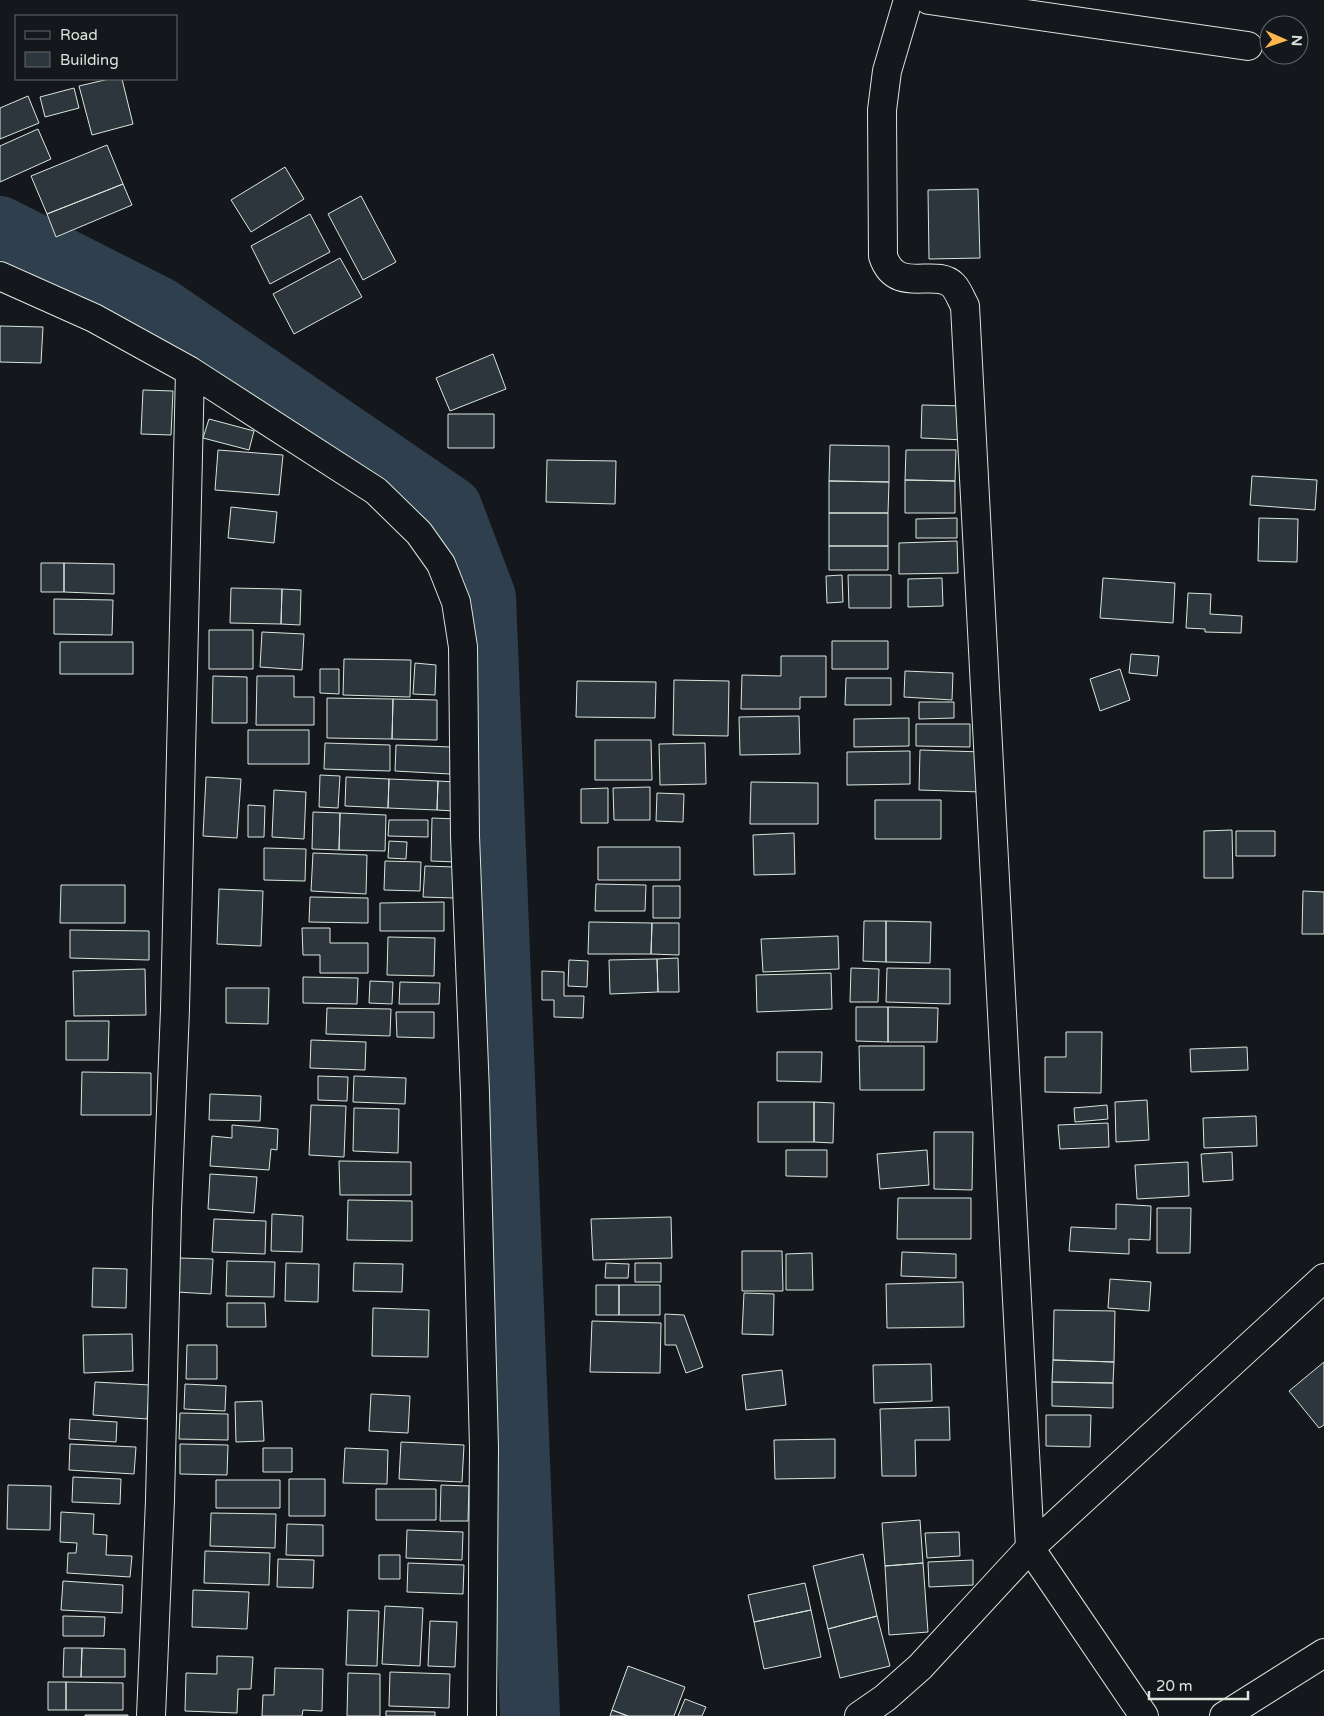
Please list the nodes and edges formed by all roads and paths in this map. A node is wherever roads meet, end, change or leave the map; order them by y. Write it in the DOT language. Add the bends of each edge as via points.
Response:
graph roads {
  1 [pos="908,0"];
  2 [pos="929,0"];
  3 [pos="1248,46"];
  4 [pos="0,276"];
  5 [pos="190,371"];
  6 [pos="1324,1278"];
  7 [pos="1030,1548"];
  8 [pos="1324,1654"];
  9 [pos="151,1716"];
  10 [pos="482,1716"];
  11 [pos="859,1716"];
  12 [pos="1144,1716"];
  13 [pos="1224,1716"];
  1 -- 7 [label="street" via="886,71 882,110 883,256 887,267 896,274 914,280 938,278 952,284 965,306"];
  2 -- 3 [label="street"];
  4 -- 5 [label="street" via="94,318"];
  5 -- 9 [label="street" via="160,1500"];
  5 -- 10 [label="street" via="376,491 419,532 440,564 456,602 463,647 465,836 484,1448"];
  6 -- 7 [label="street"];
  7 -- 11 [label="street" via="920,1667"];
  7 -- 12 [label="street"];
  8 -- 13 [label="street"];
}
